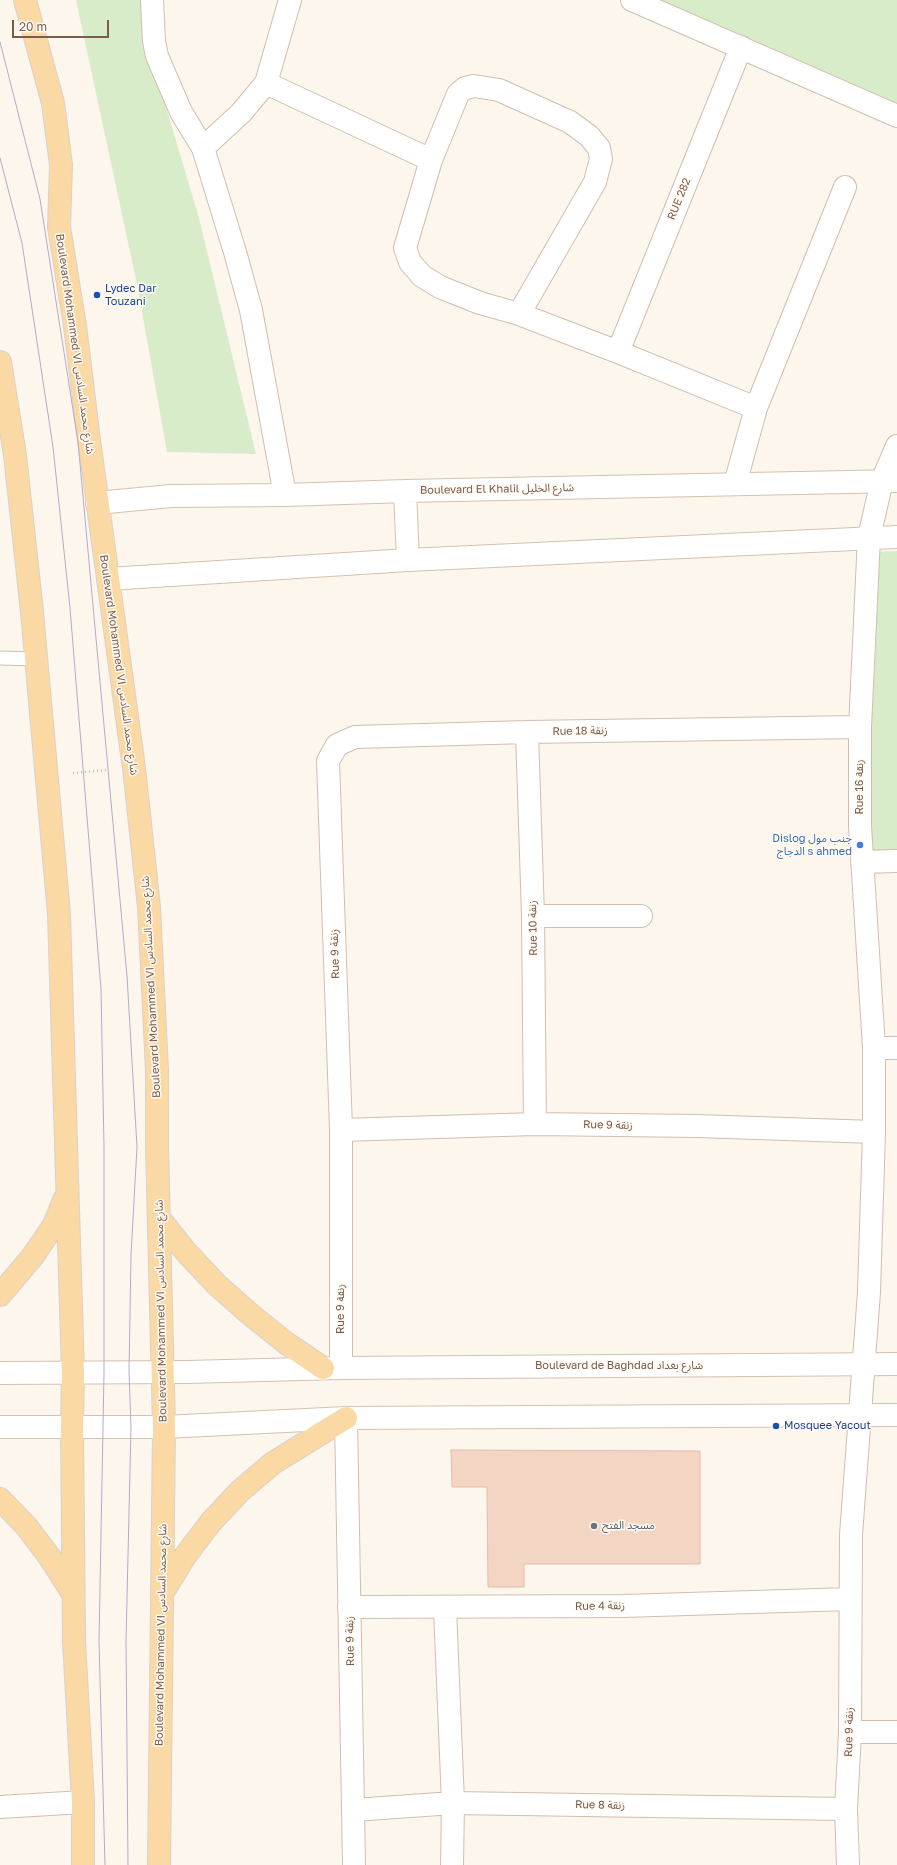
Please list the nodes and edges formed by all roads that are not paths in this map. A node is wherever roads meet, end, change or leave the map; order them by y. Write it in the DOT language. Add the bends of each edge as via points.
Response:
graph roads {
  1 [pos="24,0"];
  2 [pos="152,0"];
  3 [pos="290,0"];
  4 [pos="632,0"];
  5 [pos="741,47"];
  6 [pos="266,83"];
  7 [pos="897,116"];
  8 [pos="202,148"];
  9 [pos="431,160"];
  10 [pos="846,187"];
  11 [pos="519,314"];
  12 [pos="618,352"];
  13 [pos="0,362"];
  14 [pos="756,408"];
  15 [pos="897,446"];
  16 [pos="890,481"];
  17 [pos="735,484"];
  18 [pos="405,491"];
  19 [pos="285,495"];
  20 [pos="97,503"];
  21 [pos="869,537"];
  22 [pos="897,537"];
  23 [pos="408,560"];
  24 [pos="108,579"];
  25 [pos="0,658"];
  26 [pos="36,659"];
  27 [pos="860,727"];
  28 [pos="527,732"];
  29 [pos="328,779"];
  30 [pos="897,861"];
  31 [pos="862,862"];
  32 [pos="533,916"];
  33 [pos="641,916"];
  34 [pos="874,1048"];
  35 [pos="897,1048"];
  36 [pos="535,1124"];
  37 [pos="341,1130"];
  38 [pos="874,1132"];
  39 [pos="67,1193"];
  40 [pos="159,1218"];
  41 [pos="0,1295"];
  42 [pos="864,1364"];
  43 [pos="897,1364"];
  44 [pos="332,1368"];
  45 [pos="162,1372"];
  46 [pos="0,1373"];
  47 [pos="73,1373"];
  48 [pos="897,1415"];
  49 [pos="860,1416"];
  50 [pos="346,1418"];
  51 [pos="0,1427"];
  52 [pos="164,1427"];
  53 [pos="72,1428"];
  54 [pos="0,1499"];
  55 [pos="162,1593"];
  56 [pos="73,1594"];
  57 [pos="850,1599"];
  58 [pos="349,1607"];
  59 [pos="445,1608"];
  60 [pos="850,1732"];
  61 [pos="897,1732"];
  62 [pos="83,1802"];
  63 [pos="453,1803"];
  64 [pos="0,1807"];
  65 [pos="846,1809"];
  66 [pos="354,1810"];
  67 [pos="83,1865"];
  68 [pos="158,1865"];
  69 [pos="354,1865"];
  70 [pos="452,1865"];
  71 [pos="848,1865"];
  1 -- 20 [label="main road, Boulevard Mohammed VI شارع محمد السادس" via="53,103 61,165 59,227 75,326"];
  2 -- 8 [label="street" via="157,56 181,112"];
  3 -- 6 [label="street"];
  4 -- 5 [label="street"];
  5 -- 7 [label="street"];
  5 -- 12 [label="street, RUE 282"];
  6 -- 8 [label="street" via="241,113"];
  6 -- 9 [label="street"];
  8 -- 19 [label="street" via="251,310"];
  9 -- 11 [label="street" via="405,248 410,262 422,276 440,287 480,303"];
  9 -- 11 [label="street" via="458,94 465,88 474,86 499,90 570,122 589,136 599,148 601,159 594,182"];
  10 -- 14 [label="street"];
  11 -- 12 [label="street"];
  12 -- 14 [label="street"];
  13 -- 26 [label="main road" via="16,455"];
  14 -- 17 [label="street"];
  15 -- 16 [label="street, Rue 16 زنقة"];
  16 -- 17 [label="street, Boulevard El Khalil شارع الخليل"];
  16 -- 21 [label="street, Rue 16 زنقة"];
  17 -- 18 [label="street, Boulevard El Khalil شارع الخليل"];
  18 -- 19 [label="street, Boulevard El Khalil شارع الخليل"];
  18 -- 23 [label="street"];
  19 -- 20 [label="street, Boulevard El Khalil شارع الخليل" via="171,496"];
  20 -- 24 [label="main road, Boulevard Mohammed VI شارع محمد السادس"];
  21 -- 22 [label="street"];
  21 -- 23 [label="street"];
  21 -- 27 [label="street, Rue 16 زنقة"];
  23 -- 24 [label="street"];
  24 -- 40 [label="main road, Boulevard Mohammed VI شارع محمد السادس" via="134,768 149,907 157,1071"];
  25 -- 26 [label="lane"];
  26 -- 39 [label="main road" via="58,914"];
  27 -- 28 [label="street, Rue 18 زنقة"];
  27 -- 31 [label="street, Rue 16 زنقة"];
  28 -- 29 [label="street, Rue 18 زنقة" via="355,737 337,745 333,751 328,761"];
  28 -- 32 [label="street, Rue 10 زنقة"];
  29 -- 37 [label="street, Rue 9 زنقة"];
  30 -- 31 [label="street"];
  31 -- 34 [label="street, Rue 16 زنقة"];
  32 -- 33 [label="street"];
  32 -- 36 [label="street, Rue 10 زنقة"];
  34 -- 35 [label="street"];
  34 -- 38 [label="street, Rue 16 زنقة"];
  36 -- 37 [label="street, Rue 9 زنقة"];
  36 -- 38 [label="street, Rue 9 زنقة"];
  37 -- 44 [label="street, Rue 9 زنقة"];
  38 -- 42 [label="street, Rue 16 زنقة" via="870,1292"];
  39 -- 41 [label="main road" via="54,1226"];
  39 -- 47 [label="main road"];
  40 -- 44 [label="main road" via="217,1285 251,1315 286,1343"];
  40 -- 45 [label="main road, Boulevard Mohammed VI شارع محمد السادس"];
  42 -- 43 [label="street, Boulevard de Baghdad شارع بغداد"];
  42 -- 44 [label="street, Boulevard de Baghdad شارع بغداد"];
  42 -- 49 [label="street, Rue 9 زنقة"];
  44 -- 45 [label="street, Boulevard de Baghdad شارع بغداد"];
  45 -- 47 [label="street, Boulevard de Baghdad شارع بغداد"];
  45 -- 52 [label="main road, Boulevard Mohammed VI شارع محمد السادس"];
  46 -- 47 [label="street, Boulevard de Baghdad شارع بغداد"];
  47 -- 53 [label="main road"];
  48 -- 49 [label="street"];
  49 -- 50 [label="street"];
  49 -- 57 [label="street, Rue 9 زنقة" via="850,1534"];
  50 -- 52 [label="street"];
  50 -- 55 [label="main road" via="273,1463 240,1490 184,1556"];
  50 -- 58 [label="street, Rue 9 زنقة"];
  51 -- 53 [label="street"];
  52 -- 53 [label="street"];
  52 -- 55 [label="main road, Boulevard Mohammed VI شارع محمد السادس"];
  53 -- 56 [label="main road"];
  54 -- 56 [label="main road" via="27,1527 52,1559"];
  55 -- 68 [label="main road, Boulevard Mohammed VI شارع محمد السادس"];
  56 -- 62 [label="main road"];
  57 -- 59 [label="street, Rue 4 زنقة"];
  57 -- 60 [label="street, Rue 9 زنقة"];
  58 -- 59 [label="street, Rue 4 زنقة"];
  58 -- 66 [label="street, Rue 9 زنقة"];
  59 -- 63 [label="street"];
  60 -- 61 [label="street"];
  60 -- 65 [label="street, Rue 9 زنقة"];
  62 -- 64 [label="street"];
  62 -- 67 [label="main road"];
  63 -- 65 [label="street, Rue 8 زنقة"];
  63 -- 66 [label="street, Rue 8 زنقة"];
  63 -- 70 [label="street"];
  65 -- 71 [label="street, Rue 9 زنقة"];
  66 -- 69 [label="street, Rue 9 زنقة"];
}
